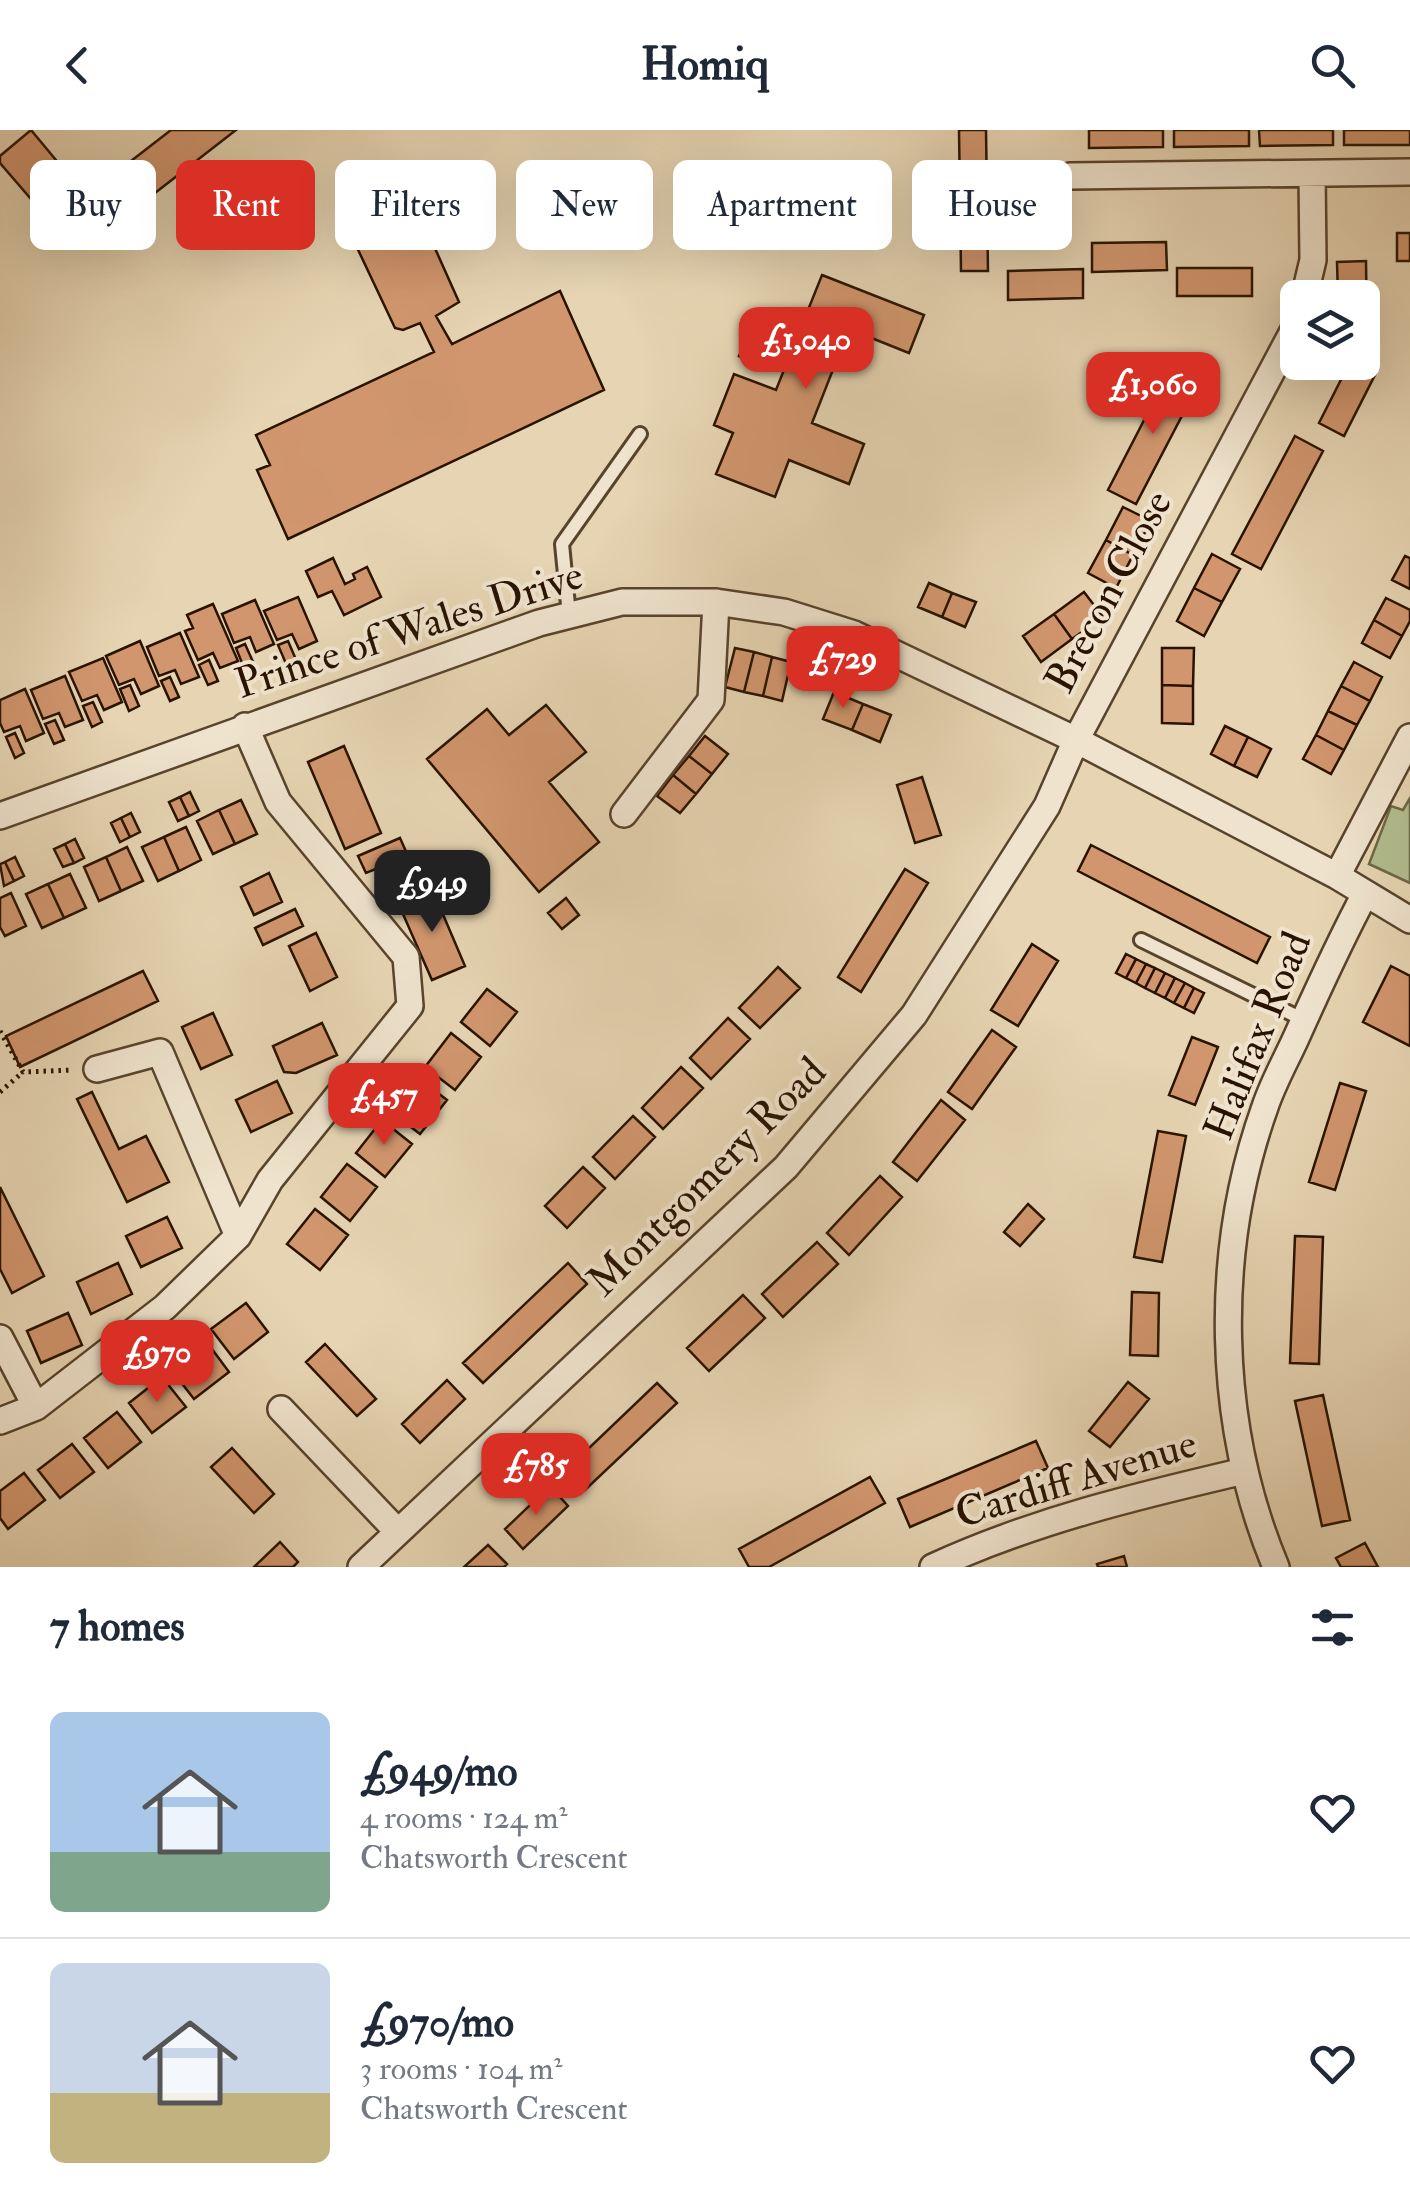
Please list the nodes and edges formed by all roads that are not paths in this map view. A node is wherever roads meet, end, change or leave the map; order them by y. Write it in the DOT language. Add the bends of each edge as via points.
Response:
graph roads {
  1 [pos="1410,172"];
  2 [pos="1312,174"];
  3 [pos="1072,176"];
  4 [pos="1308,280"];
  5 [pos="1280,356"];
  6 [pos="640,434"];
  7 [pos="716,602"];
  8 [pos="569,616"];
  9 [pos="245,726"];
  10 [pos="1410,737"];
  11 [pos="1076,740"];
  12 [pos="624,814"];
  13 [pos="0,816"];
  14 [pos="1337,876"];
  15 [pos="1365,894"];
  16 [pos="1410,920"];
  17 [pos="1141,940"];
  18 [pos="1304,1020"];
  19 [pos="97,1069"];
  20 [pos="238,1236"];
  21 [pos="0,1338"];
  22 [pos="36,1407"];
  23 [pos="280,1409"];
  24 [pos="0,1421"];
  25 [pos="1244,1471"];
  26 [pos="398,1532"];
  27 [pos="362,1567"];
  28 [pos="933,1567"];
  29 [pos="1276,1567"];
  1 -- 2 [label="street"];
  2 -- 3 [label="street"];
  2 -- 4 [label="street"];
  5 -- 11 [label="street, Brecon Close"];
  6 -- 8 [label="lane" via="562,544"];
  7 -- 8 [label="street, Prince of Wales Drive" via="622,602"];
  7 -- 11 [label="street, Prince of Wales Drive" via="784,612 854,634"];
  7 -- 12 [label="street" via="711,700"];
  8 -- 9 [label="street, Prince of Wales Drive"];
  9 -- 13 [label="street, Prince of Wales Drive"];
  9 -- 20 [label="street" via="278,802 406,957 410,1006 270,1180"];
  10 -- 14 [label="street"];
  11 -- 14 [label="street, Prince of Wales Drive"];
  11 -- 26 [label="street, Montgomery Road" via="1047,806 914,1015 786,1167"];
  14 -- 15 [label="street, Prince of Wales Drive"];
  15 -- 16 [label="street, Prince of Wales Drive"];
  15 -- 18 [label="street, Halifax Road"];
  17 -- 18 [label="lane"];
  18 -- 25 [label="street, Halifax Road" via="1266,1105 1236,1225 1228,1312"];
  19 -- 20 [label="street" via="160,1052"];
  20 -- 22 [label="street" via="165,1307"];
  21 -- 22 [label="street"];
  22 -- 24 [label="street"];
  23 -- 26 [label="street"];
  25 -- 28 [label="street, Cardiff Avenue" via="1090,1508"];
  25 -- 29 [label="street, Halifax Road"];
  26 -- 27 [label="street, Montgomery Road"];
}
